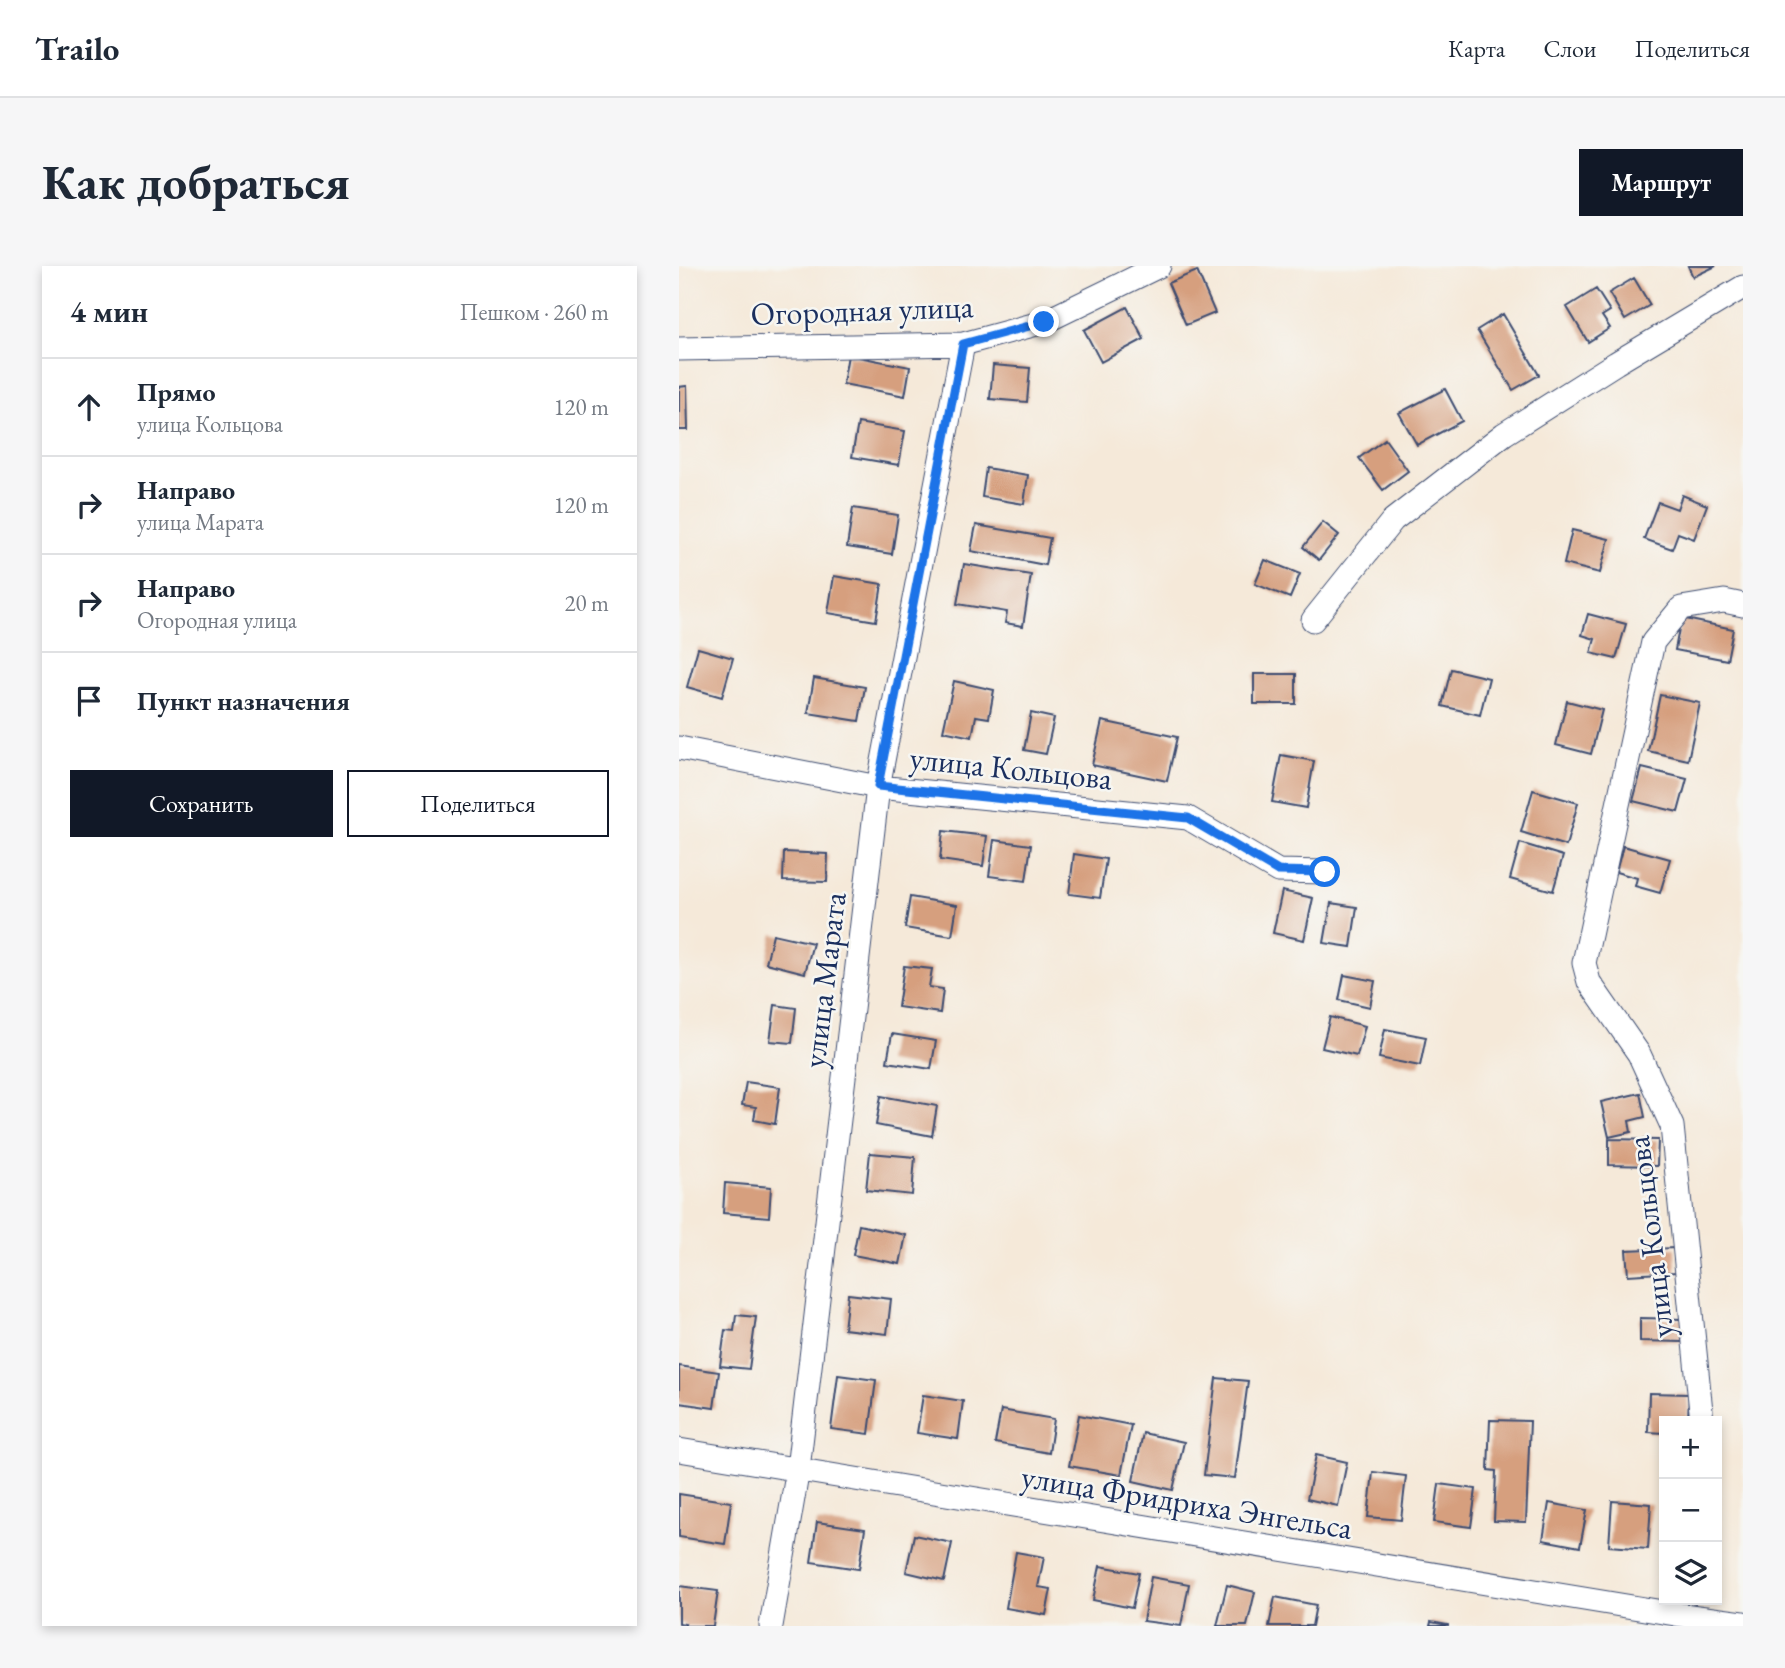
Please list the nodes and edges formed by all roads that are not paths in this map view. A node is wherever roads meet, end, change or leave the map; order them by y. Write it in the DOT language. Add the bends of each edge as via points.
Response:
graph roads {
  1 [pos="1159,266"];
  2 [pos="1743,287"];
  3 [pos="963,344"];
  4 [pos="679,349"];
  5 [pos="1743,605"];
  6 [pos="1313,620"];
  7 [pos="679,748"];
  8 [pos="878,786"];
  9 [pos="1325,872"];
  10 [pos="1701,1416"];
  11 [pos="679,1450"];
  12 [pos="798,1469"];
  13 [pos="1681,1609"];
  14 [pos="1743,1623"];
  15 [pos="771,1626"];
  1 -- 3 [label="street, Огородная улица" via="1044,322"];
  2 -- 6 [label="street" via="1494,442 1394,520"];
  3 -- 4 [label="street, Огородная улица"];
  3 -- 8 [label="street, улица Марата"];
  5 -- 10 [label="street, улица Кольцова" via="1724,601 1681,608 1653,642 1584,963 1589,982 1639,1054 1672,1126"];
  7 -- 8 [label="street, улица Кольцова"];
  8 -- 9 [label="street, улица Кольцова" via="1188,818 1278,871"];
  8 -- 12 [label="street, улица Марата"];
  11 -- 12 [label="street, улица Фридриха Энгельса"];
  12 -- 13 [label="street, улица Фридриха Энгельса"];
  12 -- 15 [label="street, улица Марата"];
  13 -- 14 [label="street, улица Фридриха Энгельса"];
}
